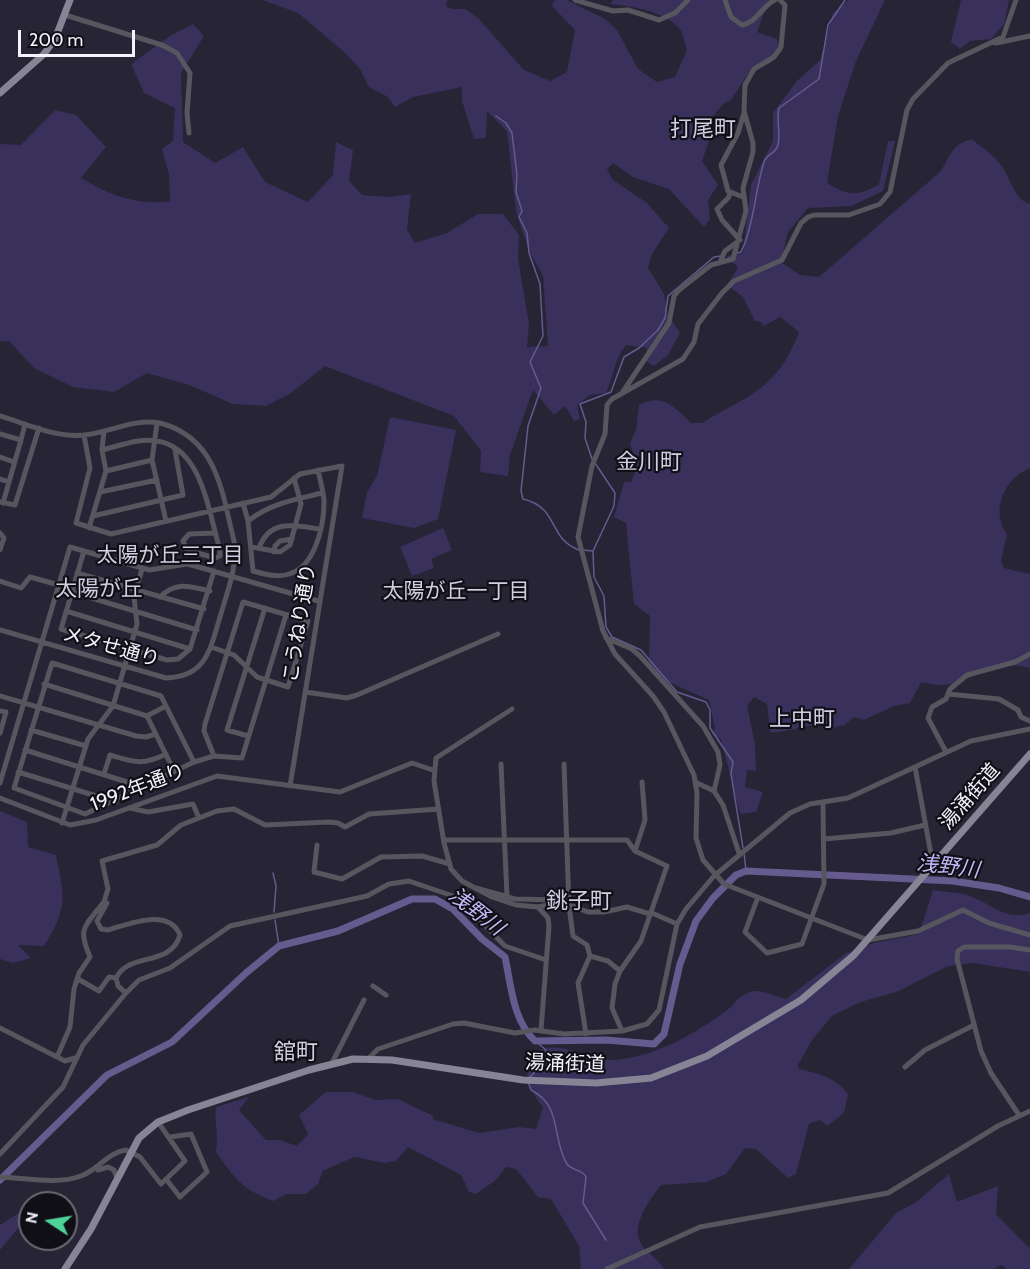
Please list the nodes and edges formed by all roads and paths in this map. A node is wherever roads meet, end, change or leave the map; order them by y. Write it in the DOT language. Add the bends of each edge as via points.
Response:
graph roads {
  1 [pos="70,0"];
  2 [pos="575,0"];
  3 [pos="688,0"];
  4 [pos="725,0"];
  5 [pos="775,0"];
  6 [pos="780,0"];
  7 [pos="1016,0"];
  8 [pos="65,15"];
  9 [pos="1030,36"];
  10 [pos="993,44"];
  11 [pos="0,93"];
  12 [pos="744,111"];
  13 [pos="189,133"];
  14 [pos="730,192"];
  15 [pos="743,197"];
  16 [pos="740,240"];
  17 [pos="722,258"];
  18 [pos="621,395"];
  19 [pos="0,416"];
  20 [pos="158,423"];
  21 [pos="25,424"];
  22 [pos="39,428"];
  23 [pos="104,431"];
  24 [pos="0,434"];
  25 [pos="84,435"];
  26 [pos="21,440"];
  27 [pos="154,441"];
  28 [pos="102,450"];
  29 [pos="175,450"];
  30 [pos="0,457"];
  31 [pos="152,460"];
  32 [pos="15,462"];
  33 [pos="318,470"];
  34 [pos="106,471"];
  35 [pos="294,478"];
  36 [pos="0,479"];
  37 [pos="157,480"];
  38 [pos="9,482"];
  39 [pos="100,492"];
  40 [pos="322,493"];
  41 [pos="299,498"];
  42 [pos="162,500"];
  43 [pos="2,502"];
  44 [pos="243,503"];
  45 [pos="226,508"];
  46 [pos="208,511"];
  47 [pos="93,516"];
  48 [pos="248,520"];
  49 [pos="166,521"];
  50 [pos="296,525"];
  51 [pos="89,528"];
  52 [pos="319,529"];
  53 [pos="1,533"];
  54 [pos="215,533"];
  55 [pos="292,539"];
  56 [pos="251,547"];
  57 [pos="259,548"];
  58 [pos="0,550"];
  59 [pos="84,551"];
  60 [pos="274,552"];
  61 [pos="198,554"];
  62 [pos="195,566"];
  63 [pos="142,568"];
  64 [pos="214,572"];
  65 [pos="77,573"];
  66 [pos="232,576"];
  67 [pos="0,581"];
  68 [pos="59,585"];
  69 [pos="136,589"];
  70 [pos="210,591"];
  71 [pos="72,592"];
  72 [pos="160,597"];
  73 [pos="318,601"];
  74 [pos="265,608"];
  75 [pos="204,609"];
  76 [pos="66,611"];
  77 [pos="137,612"];
  78 [pos="286,615"];
  79 [pos="0,630"];
  80 [pos="197,630"];
  81 [pos="135,632"];
  82 [pos="498,634"];
  83 [pos="606,638"];
  84 [pos="42,642"];
  85 [pos="211,647"];
  86 [pos="190,649"];
  87 [pos="129,651"];
  88 [pos="227,652"];
  89 [pos="1030,654"];
  90 [pos="246,666"];
  91 [pos="124,667"];
  92 [pos="265,680"];
  93 [pos="44,684"];
  94 [pos="120,684"];
  95 [pos="305,692"];
  96 [pos="948,694"];
  97 [pos="0,696"];
  98 [pos="24,703"];
  99 [pos="113,706"];
  100 [pos="166,706"];
  101 [pos="38,707"];
  102 [pos="512,709"];
  103 [pos="0,711"];
  104 [pos="147,716"];
  105 [pos="1030,721"];
  106 [pos="99,725"];
  107 [pos="1030,729"];
  108 [pos="31,730"];
  109 [pos="0,733"];
  110 [pos="156,734"];
  111 [pos="248,736"];
  112 [pos="86,746"];
  113 [pos="25,750"];
  114 [pos="946,752"];
  115 [pos="166,754"];
  116 [pos="1030,754"];
  117 [pos="214,756"];
  118 [pos="194,762"];
  119 [pos="501,764"];
  120 [pos="564,764"];
  121 [pos="79,767"];
  122 [pos="915,767"];
  123 [pos="433,770"];
  124 [pos="174,771"];
  125 [pos="18,772"];
  126 [pos="104,774"];
  127 [pos="642,782"];
  128 [pos="695,782"];
  129 [pos="0,783"];
  130 [pos="290,786"];
  131 [pos="143,787"];
  132 [pos="73,788"];
  133 [pos="714,791"];
  134 [pos="0,798"];
  135 [pos="116,802"];
  136 [pos="823,804"];
  137 [pos="128,808"];
  138 [pos="66,809"];
  139 [pos="439,809"];
  140 [pos="199,818"];
  141 [pos="62,823"];
  142 [pos="925,825"];
  143 [pos="824,838"];
  144 [pos="504,839"];
  145 [pos="566,839"];
  146 [pos="444,840"];
  147 [pos="317,845"];
  148 [pos="635,851"];
  149 [pos="742,851"];
  150 [pos="450,864"];
  151 [pos="933,865"];
  152 [pos="714,876"];
  153 [pos="472,887"];
  154 [pos="507,896"];
  155 [pos="758,897"];
  156 [pos="104,902"];
  157 [pos="562,902"];
  158 [pos="569,906"];
  159 [pos="538,907"];
  160 [pos="651,913"];
  161 [pos="811,918"];
  162 [pos="677,924"];
  163 [pos="1030,935"];
  164 [pos="868,940"];
  165 [pos="1030,950"];
  166 [pos="590,956"];
  167 [pos="546,960"];
  168 [pos="620,971"];
  169 [pos="116,978"];
  170 [pos="78,979"];
  171 [pos="373,986"];
  172 [pos="126,993"];
  173 [pos="386,996"];
  174 [pos="364,1000"];
  175 [pos="974,1025"];
  176 [pos="0,1028"];
  177 [pos="538,1030"];
  178 [pos="622,1031"];
  179 [pos="586,1034"];
  180 [pos="57,1057"];
  181 [pos="75,1058"];
  182 [pos="369,1058"];
  183 [pos="332,1064"];
  184 [pos="905,1066"];
  185 [pos="1030,1111"];
  186 [pos="1020,1115"];
  187 [pos="158,1122"];
  188 [pos="170,1137"];
  189 [pos="130,1152"];
  190 [pos="0,1154"];
  191 [pos="95,1170"];
  192 [pos="0,1177"];
  193 [pos="117,1178"];
  194 [pos="166,1179"];
  195 [pos="65,1269"];
  196 [pos="607,1269"];
  1 -- 8 [label="main road"];
  2 -- 3 [label="street" via="658,20 675,13"];
  4 -- 5 [label="street" via="731,17 742,26"];
  6 -- 12 [label="street" via="785,5 781,47 774,57 748,75"];
  7 -- 10 [label="street" via="1007,31"];
  8 -- 11 [label="main road" via="44,54"];
  8 -- 13 [label="street" via="177,53 190,73"];
  9 -- 10 [label="street"];
  10 -- 18 [label="street" via="948,63 913,99 907,110 893,183 880,204 849,215 814,215 801,224 776,265 734,281 722,293 698,324 684,359"];
  12 -- 14 [label="street" via="738,133 721,165"];
  12 -- 15 [label="street" via="753,143"];
  14 -- 15 [label="street"];
  14 -- 16 [label="street" via="717,209"];
  15 -- 16 [label="street" via="746,211"];
  16 -- 17 [label="street"];
  16 -- 17 [label="street" via="734,257"];
  17 -- 18 [label="street" via="678,290 669,323"];
  18 -- 83 [label="street" via="608,405 605,434 592,466 578,537"];
  19 -- 21 [label="street, メタせ通り"];
  20 -- 23 [label="street, メタせ通り" via="137,423"];
  20 -- 27 [label="street"];
  20 -- 45 [label="street, メタせ通り" via="178,430 209,456"];
  21 -- 22 [label="street, メタせ通り"];
  21 -- 26 [label="street"];
  22 -- 25 [label="street, メタせ通り" via="60,435"];
  22 -- 43 [label="street" via="15,505"];
  23 -- 25 [label="street, メタせ通り"];
  23 -- 28 [label="street"];
  24 -- 26 [label="street"];
  25 -- 51 [label="street" via="90,468 76,523"];
  26 -- 32 [label="street"];
  27 -- 28 [label="street"];
  27 -- 29 [label="street"];
  27 -- 31 [label="street"];
  28 -- 34 [label="street"];
  29 -- 42 [label="street" via="183,495"];
  29 -- 46 [label="street" via="193,464 201,479"];
  30 -- 32 [label="street"];
  31 -- 34 [label="street"];
  31 -- 37 [label="street"];
  32 -- 38 [label="street"];
  33 -- 35 [label="street"];
  33 -- 40 [label="street"];
  33 -- 73 [label="street, こうねり通り" via="342,466"];
  34 -- 39 [label="street"];
  35 -- 41 [label="street"];
  35 -- 44 [label="street" via="271,497"];
  36 -- 38 [label="street"];
  37 -- 39 [label="street"];
  37 -- 42 [label="street"];
  38 -- 43 [label="street"];
  39 -- 47 [label="street"];
  40 -- 41 [label="street"];
  40 -- 52 [label="street"];
  41 -- 48 [label="street" via="264,508"];
  41 -- 50 [label="street"];
  42 -- 47 [label="street"];
  42 -- 49 [label="street"];
  44 -- 45 [label="street"];
  44 -- 48 [label="street"];
  45 -- 46 [label="street"];
  45 -- 66 [label="street, メタせ通り" via="236,550"];
  46 -- 49 [label="street"];
  46 -- 54 [label="street"];
  47 -- 51 [label="street"];
  48 -- 56 [label="street"];
  49 -- 51 [label="street" via="111,534"];
  50 -- 52 [label="street"];
  50 -- 55 [label="street"];
  50 -- 57 [label="street" via="276,526 262,539"];
  52 -- 56 [label="street" via="308,561 289,575 253,571"];
  53 -- 58 [label="street" via="4,538"];
  54 -- 61 [label="street" via="220,556"];
  54 -- 61 [label="street" via="189,534 183,541 188,550"];
  55 -- 60 [label="street" via="286,550"];
  55 -- 60 [label="street" via="280,541"];
  56 -- 57 [label="street"];
  57 -- 60 [label="street"];
  59 -- 63 [label="street"];
  59 -- 65 [label="street"];
  59 -- 68 [label="street" via="70,547"];
  61 -- 62 [label="street"];
  62 -- 63 [label="street"];
  62 -- 64 [label="street"];
  63 -- 69 [label="street"];
  64 -- 66 [label="street"];
  64 -- 70 [label="street"];
  65 -- 69 [label="street"];
  65 -- 71 [label="street"];
  66 -- 73 [label="street"];
  66 -- 85 [label="street, メタせ通り"];
  67 -- 68 [label="street" via="21,588 30,577"];
  68 -- 84 [label="street"];
  69 -- 72 [label="street"];
  69 -- 77 [label="street"];
  70 -- 72 [label="street" via="179,585"];
  70 -- 75 [label="street"];
  71 -- 76 [label="street"];
  71 -- 77 [label="street"];
  72 -- 75 [label="street"];
  73 -- 95 [label="street, こうねり通り"];
  74 -- 78 [label="street"];
  74 -- 88 [label="street" via="243,603"];
  74 -- 90 [label="street"];
  75 -- 80 [label="street"];
  76 -- 81 [label="street"];
  76 -- 87 [label="street" via="61,628"];
  77 -- 80 [label="street"];
  77 -- 81 [label="street"];
  78 -- 92 [label="street"];
  78 -- 92 [label="street" via="308,621 288,687"];
  79 -- 84 [label="street, メタせ通り"];
  80 -- 86 [label="street"];
  81 -- 86 [label="street"];
  81 -- 87 [label="street"];
  82 -- 95 [label="street" via="357,695 347,698"];
  83 -- 128 [label="street" via="664,712"];
  83 -- 133 [label="street" via="640,656 702,726 720,755"];
  84 -- 91 [label="street, メタせ通り"];
  84 -- 98 [label="street"];
  85 -- 88 [label="street"];
  85 -- 91 [label="street, メタせ通り" via="204,663 177,678"];
  86 -- 87 [label="street" via="173,660"];
  87 -- 91 [label="street"];
  88 -- 90 [label="street"];
  88 -- 117 [label="street" via="204,732"];
  89 -- 96 [label="street" via="967,675"];
  90 -- 92 [label="street"];
  90 -- 111 [label="street" via="227,730"];
  91 -- 94 [label="street"];
  92 -- 111 [label="street"];
  93 -- 94 [label="street" via="52,663"];
  93 -- 99 [label="street"];
  93 -- 101 [label="street"];
  94 -- 99 [label="street"];
  94 -- 100 [label="street" via="161,696"];
  95 -- 130 [label="street, こうねり通り"];
  96 -- 105 [label="street" via="999,699"];
  96 -- 114 [label="street" via="927,715"];
  97 -- 98 [label="street"];
  98 -- 101 [label="street"];
  98 -- 129 [label="street"];
  99 -- 104 [label="street"];
  99 -- 106 [label="street"];
  100 -- 104 [label="street"];
  100 -- 118 [label="street"];
  101 -- 106 [label="street"];
  101 -- 108 [label="street"];
  102 -- 123 [label="street" via="441,753"];
  103 -- 109 [label="street" via="6,712"];
  104 -- 110 [label="street"];
  106 -- 110 [label="street" via="146,738"];
  106 -- 112 [label="street"];
  107 -- 114 [label="street" via="971,741"];
  108 -- 112 [label="street"];
  108 -- 113 [label="street"];
  110 -- 115 [label="street"];
  111 -- 117 [label="street" via="242,758"];
  112 -- 121 [label="street"];
  113 -- 121 [label="street"];
  113 -- 125 [label="street"];
  114 -- 122 [label="street"];
  115 -- 124 [label="street"];
  115 -- 126 [label="street" via="138,763 110,755"];
  116 -- 151 [label="main road, 湯涌街道"];
  117 -- 118 [label="street"];
  118 -- 124 [label="street"];
  119 -- 144 [label="street"];
  120 -- 145 [label="street"];
  121 -- 126 [label="street"];
  121 -- 132 [label="street"];
  122 -- 136 [label="street" via="848,798"];
  122 -- 142 [label="street"];
  123 -- 130 [label="street, 1992年通り" via="412,764 340,792"];
  123 -- 139 [label="street"];
  124 -- 131 [label="street"];
  125 -- 132 [label="street"];
  125 -- 138 [label="street" via="14,788"];
  126 -- 131 [label="street"];
  127 -- 148 [label="street" via="645,819"];
  128 -- 133 [label="street"];
  128 -- 152 [label="street" via="698,848"];
  130 -- 137 [label="street, 1992年通り" via="217,776"];
  131 -- 135 [label="street"];
  132 -- 135 [label="street"];
  132 -- 138 [label="street"];
  133 -- 149 [label="street"];
  134 -- 141 [label="street, 1992年通り"];
  135 -- 138 [label="street" via="85,814"];
  136 -- 143 [label="street"];
  136 -- 149 [label="street" via="796,809"];
  137 -- 140 [label="street" via="148,812 193,804"];
  137 -- 141 [label="street, 1992年通り" via="86,823"];
  138 -- 141 [label="street"];
  139 -- 140 [label="street" via="369,814 345,827 329,822 265,825 234,809"];
  139 -- 146 [label="street"];
  140 -- 156 [label="street" via="181,825 158,845 102,861 108,889"];
  142 -- 143 [label="street" via="891,833"];
  142 -- 151 [label="street"];
  143 -- 161 [label="street" via="824,879"];
  144 -- 145 [label="street"];
  144 -- 146 [label="street"];
  144 -- 154 [label="street"];
  145 -- 148 [label="street" via="627,840"];
  145 -- 158 [label="street"];
  146 -- 150 [label="street"];
  147 -- 150 [label="street" via="314,872 342,879 381,857 422,856"];
  148 -- 160 [label="street" via="668,866"];
  149 -- 152 [label="street"];
  150 -- 153 [label="street" via="458,878"];
  151 -- 164 [label="main road, 湯涌街道"];
  152 -- 155 [label="street"];
  152 -- 162 [label="street"];
  153 -- 154 [label="street"];
  153 -- 159 [label="street" via="516,905"];
  154 -- 157 [label="street"];
  155 -- 161 [label="street"];
  155 -- 161 [label="street" via="745,932 767,953 802,944"];
  156 -- 169 [label="street" via="107,903 97,921 101,929 157,919 174,926 180,935 171,952 125,967"];
  156 -- 170 [label="street" via="82,932 90,957"];
  157 -- 158 [label="street"];
  157 -- 159 [label="street"];
  158 -- 160 [label="street" via="588,912 627,907"];
  158 -- 166 [label="street" via="574,938 587,945"];
  159 -- 167 [label="street" via="549,921"];
  160 -- 162 [label="street"];
  160 -- 168 [label="street" via="641,942"];
  161 -- 164 [label="street"];
  162 -- 178 [label="street" via="656,1017 640,1027"];
  163 -- 164 [label="street" via="989,923 963,910 918,932"];
  164 -- 182 [label="main road, 湯涌街道" via="801,1000 707,1056 651,1078 616,1083 523,1080"];
  165 -- 175 [label="street" via="964,947 958,951"];
  166 -- 168 [label="street"];
  166 -- 179 [label="street" via="578,983"];
  167 -- 172 [label="street" via="505,946 450,895 409,881 396,882 366,896 230,926 177,963 139,980"];
  167 -- 177 [label="street"];
  168 -- 178 [label="street" via="612,1008"];
  169 -- 170 [label="street" via="109,977 99,991"];
  169 -- 172 [label="street"];
  170 -- 180 [label="street" via="70,1027"];
  171 -- 173 [label="street"];
  172 -- 181 [label="street"];
  174 -- 183 [label="street"];
  175 -- 184 [label="street" via="925,1050"];
  175 -- 186 [label="street" via="991,1073"];
  176 -- 180 [label="street"];
  177 -- 179 [label="street"];
  177 -- 182 [label="street" via="498,1031 453,1024 378,1048"];
  178 -- 179 [label="street"];
  180 -- 181 [label="street" via="64,1061"];
  181 -- 190 [label="street" via="63,1087"];
  182 -- 183 [label="main road, 湯涌街道"];
  183 -- 187 [label="main road, 湯涌街道"];
  185 -- 186 [label="street"];
  186 -- 196 [label="street" via="888,1193 700,1227"];
  187 -- 188 [label="street"];
  187 -- 189 [label="main road, 湯涌街道"];
  188 -- 194 [label="street" via="185,1161"];
  188 -- 194 [label="street" via="190,1134 207,1172 180,1197"];
  189 -- 191 [label="street" via="120,1150"];
  189 -- 193 [label="main road, 湯涌街道"];
  189 -- 194 [label="street" via="140,1157 160,1184"];
  191 -- 192 [label="street" via="66,1180"];
  191 -- 193 [label="street" via="108,1167"];
  193 -- 195 [label="main road, 湯涌街道"];
}
